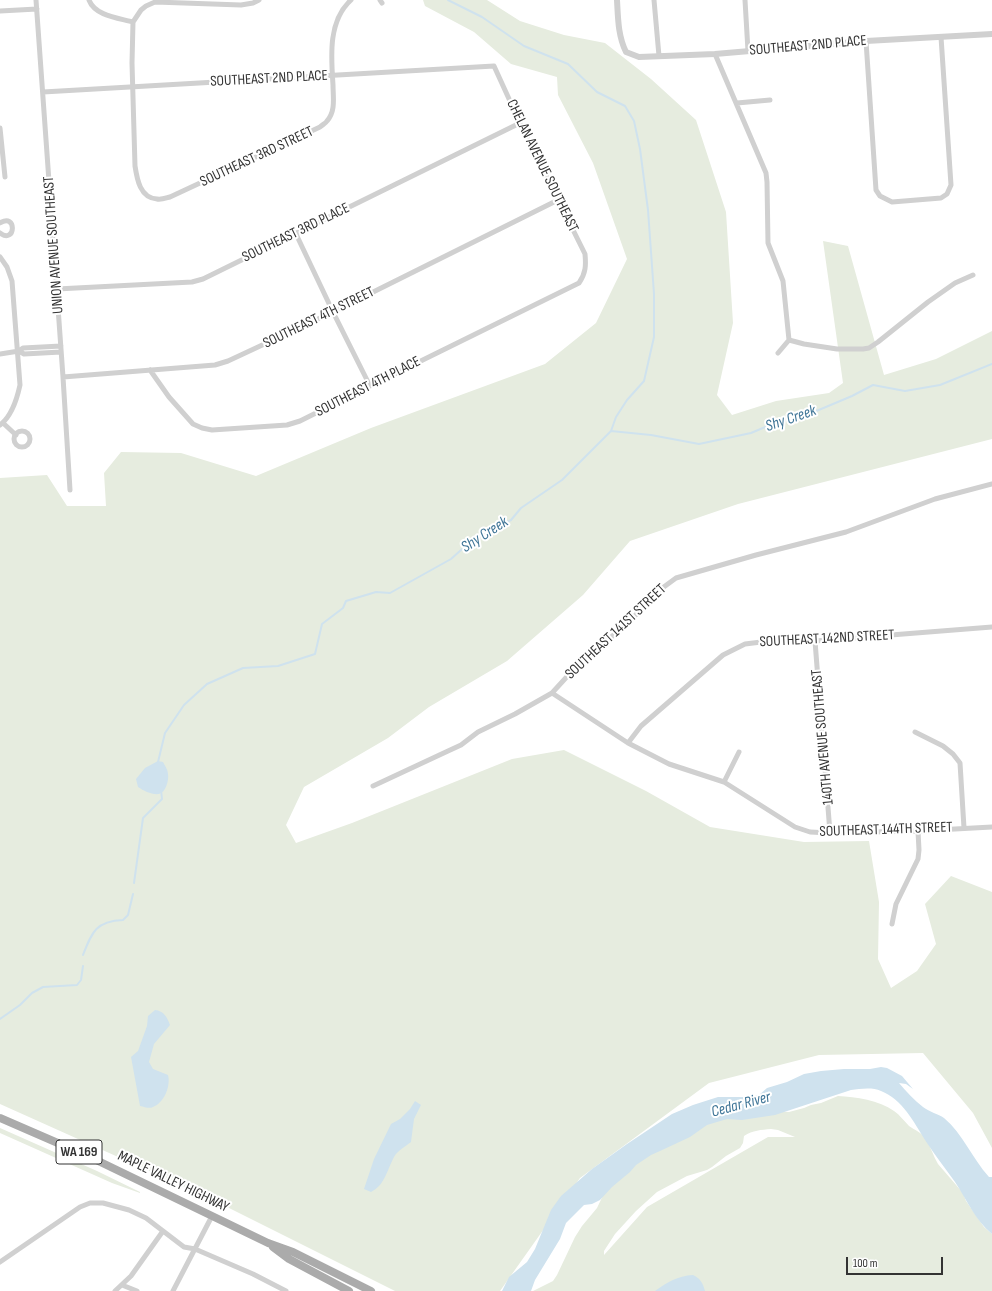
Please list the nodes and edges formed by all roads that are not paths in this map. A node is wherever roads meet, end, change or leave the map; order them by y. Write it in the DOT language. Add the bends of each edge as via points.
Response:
graph roads {
  1 [pos="36,0"];
  2 [pos="89,0"];
  3 [pos="259,0"];
  4 [pos="351,0"];
  5 [pos="617,0"];
  6 [pos="654,0"];
  7 [pos="745,0"];
  8 [pos="37,9"];
  9 [pos="0,11"];
  10 [pos="133,22"];
  11 [pos="992,34"];
  12 [pos="941,37"];
  13 [pos="866,41"];
  14 [pos="748,51"];
  15 [pos="715,54"];
  16 [pos="658,56"];
  17 [pos="494,66"];
  18 [pos="332,76"];
  19 [pos="132,88"];
  20 [pos="43,92"];
  21 [pos="770,100"];
  22 [pos="737,103"];
  23 [pos="520,123"];
  24 [pos="0,128"];
  25 [pos="5,177"];
  26 [pos="558,200"];
  27 [pos="0,223"];
  28 [pos="0,234"];
  29 [pos="296,234"];
  30 [pos="0,257"];
  31 [pos="586,266"];
  32 [pos="973,275"];
  33 [pos="57,289"];
  34 [pos="333,312"];
  35 [pos="789,340"];
  36 [pos="61,346"];
  37 [pos="18,351"];
  38 [pos="61,352"];
  39 [pos="778,353"];
  40 [pos="0,354"];
  41 [pos="150,370"];
  42 [pos="63,376"];
  43 [pos="370,386"];
  44 [pos="1,424"];
  45 [pos="16,435"];
  46 [pos="992,484"];
  47 [pos="70,490"];
  48 [pos="992,627"];
  49 [pos="815,641"];
  50 [pos="552,693"];
  51 [pos="916,732"];
  52 [pos="628,743"];
  53 [pos="739,752"];
  54 [pos="724,782"];
  55 [pos="373,786"];
  56 [pos="992,827"];
  57 [pos="964,828"];
  58 [pos="918,831"];
  59 [pos="830,833"];
  60 [pos="892,924"];
  61 [pos="0,1118"];
  62 [pos="212,1216"];
  63 [pos="163,1232"];
  64 [pos="268,1243"];
  65 [pos="195,1249"];
  66 [pos="0,1262"];
  67 [pos="122,1286"];
  68 [pos="115,1291"];
  69 [pos="137,1291"];
  70 [pos="173,1291"];
  71 [pos="286,1291"];
  72 [pos="349,1291"];
  73 [pos="371,1291"];
  1 -- 8 [label="street, UNION AVENUE SOUTHEAST"];
  2 -- 10 [label="street" via="100,12"];
  3 -- 10 [label="street" via="241,5 155,2 141,10"];
  4 -- 18 [label="street, SOUTHEAST 3RD STREET" via="337,19 332,35"];
  5 -- 16 [label="street, SOUTHEAST 2ND PLACE" via="620,36 626,52 639,57"];
  6 -- 16 [label="street"];
  7 -- 14 [label="street"];
  8 -- 9 [label="street"];
  8 -- 20 [label="street, UNION AVENUE SOUTHEAST"];
  10 -- 19 [label="street"];
  11 -- 12 [label="street, SOUTHEAST 2ND PLACE"];
  12 -- 13 [label="street, SOUTHEAST 2ND PLACE"];
  12 -- 13 [label="street" via="952,185 941,198 892,202 880,196 876,190"];
  13 -- 14 [label="street, SOUTHEAST 2ND PLACE"];
  14 -- 15 [label="street, SOUTHEAST 2ND PLACE"];
  15 -- 16 [label="street, SOUTHEAST 2ND PLACE"];
  15 -- 22 [label="street"];
  17 -- 18 [label="street, SOUTHEAST 2ND PLACE"];
  17 -- 23 [label="street, CHELAN AVENUE SOUTHEAST"];
  18 -- 19 [label="street, SOUTHEAST 2ND PLACE"];
  18 -- 19 [label="street, SOUTHEAST 3RD STREET" via="334,105 327,121 320,127 170,197 157,199 142,191 137,181"];
  19 -- 20 [label="street, SOUTHEAST 2ND PLACE"];
  20 -- 33 [label="street, UNION AVENUE SOUTHEAST"];
  21 -- 22 [label="street"];
  22 -- 35 [label="street" via="766,173 768,243 783,282"];
  23 -- 26 [label="street, CHELAN AVENUE SOUTHEAST"];
  23 -- 29 [label="street, SOUTHEAST 3RD PLACE"];
  24 -- 25 [label="street"];
  26 -- 31 [label="street, CHELAN AVENUE SOUTHEAST" via="585,254"];
  26 -- 34 [label="street, SOUTHEAST 4TH STREET"];
  27 -- 28 [label="street" via="7,221 13,228 6,236"];
  29 -- 33 [label="street, SOUTHEAST 3RD PLACE" via="192,282"];
  29 -- 34 [label="street"];
  30 -- 37 [label="street" via="12,281"];
  31 -- 43 [label="street, SOUTHEAST 4TH PLACE" via="579,283"];
  32 -- 35 [label="street" via="955,283 869,348 837,349"];
  33 -- 36 [label="street, UNION AVENUE SOUTHEAST"];
  34 -- 41 [label="street, SOUTHEAST 4TH STREET" via="228,361 215,365"];
  34 -- 43 [label="street"];
  35 -- 39 [label="street"];
  36 -- 37 [label="street" via="23,348"];
  36 -- 38 [label="street, UNION AVENUE SOUTHEAST"];
  37 -- 38 [label="street" via="24,354"];
  37 -- 40 [label="street"];
  37 -- 44 [label="street" via="20,384 17,398"];
  38 -- 42 [label="street, UNION AVENUE SOUTHEAST"];
  41 -- 42 [label="street, SOUTHEAST 4TH STREET"];
  41 -- 43 [label="street, SOUTHEAST 4TH PLACE" via="193,424 212,430 287,425"];
  42 -- 47 [label="street, UNION AVENUE SOUTHEAST"];
  44 -- 45 [label="street"];
  46 -- 50 [label="street, SOUTHEAST 141ST STREET" via="935,500 846,532 676,578 657,592 630,621 573,670"];
  48 -- 49 [label="street, SOUTHEAST 142ND STREET"];
  49 -- 52 [label="street, SOUTHEAST 142ND STREET" via="794,638 745,644 723,655 641,726"];
  49 -- 59 [label="street, 140TH AVENUE SOUTHEAST"];
  50 -- 52 [label="street, SOUTHEAST 144TH STREET"];
  50 -- 55 [label="street, SOUTHEAST 141ST STREET" via="478,732 460,745"];
  51 -- 57 [label="street" via="943,746 960,763"];
  52 -- 54 [label="street, SOUTHEAST 144TH STREET" via="669,764"];
  53 -- 54 [label="street"];
  54 -- 59 [label="street, SOUTHEAST 144TH STREET" via="795,827 810,832"];
  56 -- 57 [label="street, SOUTHEAST 144TH STREET"];
  57 -- 58 [label="street, SOUTHEAST 144TH STREET"];
  58 -- 59 [label="street, SOUTHEAST 144TH STREET"];
  58 -- 60 [label="street" via="918,859 896,904"];
  61 -- 62 [label="main road, MAPLE VALLEY HIGHWAY / WA 169" via="90,1157"];
  62 -- 64 [label="main road, MAPLE VALLEY HIGHWAY / WA 169"];
  62 -- 65 [label="street"];
  63 -- 65 [label="street" via="184,1247"];
  63 -- 66 [label="street" via="146,1218 129,1210 103,1203 90,1203 80,1207"];
  63 -- 67 [label="street"];
  64 -- 72 [label="main road, MAPLE VALLEY HIGHWAY / WA 169" via="290,1260"];
  64 -- 73 [label="main road, MAPLE VALLEY HIGHWAY / WA 169" via="293,1252"];
  65 -- 70 [label="street"];
  65 -- 71 [label="street"];
  67 -- 68 [label="street"];
  67 -- 69 [label="street"];
}
